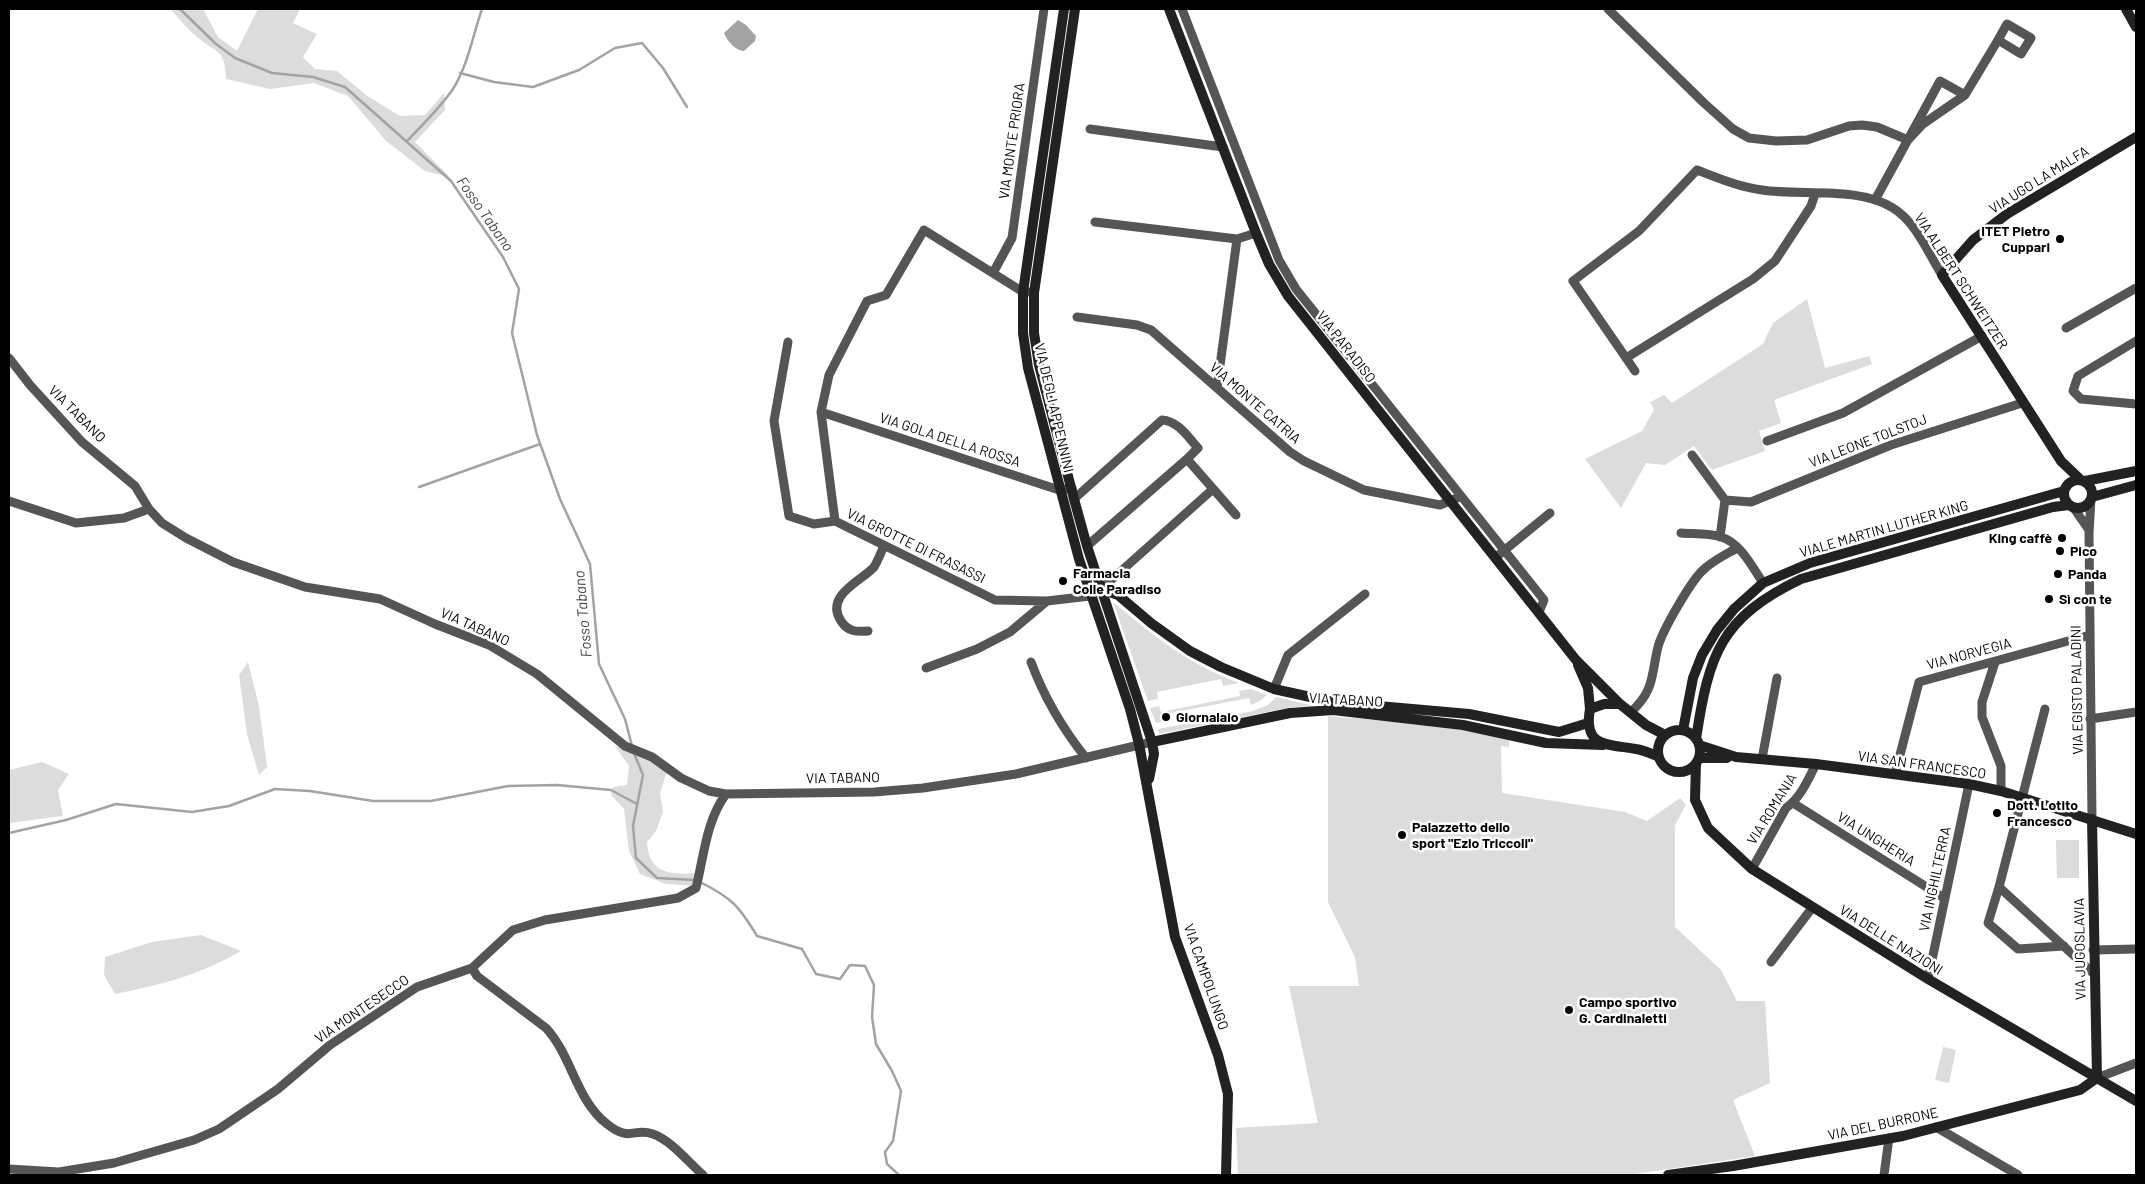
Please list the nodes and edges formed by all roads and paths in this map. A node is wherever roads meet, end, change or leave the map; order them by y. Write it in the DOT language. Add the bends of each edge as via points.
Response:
graph roads {
  1 [pos="1044,9"];
  2 [pos="1064,9"];
  3 [pos="1075,9"];
  4 [pos="1169,9"];
  5 [pos="1182,9"];
  6 [pos="1608,9"];
  7 [pos="2126,9"];
  8 [pos="2136,26"];
  9 [pos="1998,40"];
  10 [pos="1965,95"];
  11 [pos="1090,129"];
  12 [pos="2136,137"];
  13 [pos="1908,140"];
  14 [pos="1223,148"];
  15 [pos="1815,194"];
  16 [pos="1875,200"];
  17 [pos="1095,222"];
  18 [pos="1256,233"];
  19 [pos="1238,239"];
  20 [pos="993,273"];
  21 [pos="1942,275"];
  22 [pos="2136,288"];
  23 [pos="1029,292"];
  24 [pos="1077,317"];
  25 [pos="2066,328"];
  26 [pos="1982,336"];
  27 [pos="2136,341"];
  28 [pos="788,342"];
  29 [pos="9,358"];
  30 [pos="1626,358"];
  31 [pos="1635,371"];
  32 [pos="1217,388"];
  33 [pos="2022,403"];
  34 [pos="2136,404"];
  35 [pos="821,412"];
  36 [pos="1767,442"];
  37 [pos="1692,455"];
  38 [pos="1187,459"];
  39 [pos="2064,466"];
  40 [pos="2136,472"];
  41 [pos="2083,481"];
  42 [pos="2136,485"];
  43 [pos="1213,489"];
  44 [pos="2065,489"];
  45 [pos="1059,490"];
  46 [pos="1073,494"];
  47 [pos="1461,495"];
  48 [pos="2092,498"];
  49 [pos="1725,500"];
  50 [pos="1452,502"];
  51 [pos="11,503"];
  52 [pos="2071,506"];
  53 [pos="150,509"];
  54 [pos="1550,513"];
  55 [pos="1236,514"];
  56 [pos="835,521"];
  57 [pos="2089,530"];
  58 [pos="1681,533"];
  59 [pos="1720,536"];
  60 [pos="884,546"];
  61 [pos="1087,546"];
  62 [pos="1737,548"];
  63 [pos="1505,550"];
  64 [pos="1495,558"];
  65 [pos="1763,583"];
  66 [pos="1101,589"];
  67 [pos="1364,594"];
  68 [pos="1090,596"];
  69 [pos="1047,601"];
  70 [pos="1538,612"];
  71 [pos="868,631"];
  72 [pos="2090,635"];
  73 [pos="1576,660"];
  74 [pos="1031,662"];
  75 [pos="1995,662"];
  76 [pos="926,668"];
  77 [pos="1777,678"];
  78 [pos="1274,688"];
  79 [pos="1620,704"];
  80 [pos="2045,708"];
  81 [pos="1590,709"];
  82 [pos="1631,712"];
  83 [pos="2136,712"];
  84 [pos="2090,719"];
  85 [pos="1588,723"];
  86 [pos="1683,730"];
  87 [pos="1665,736"];
  88 [pos="1152,742"];
  89 [pos="1698,742"];
  90 [pos="1139,744"];
  91 [pos="1603,745"];
  92 [pos="1659,757"];
  93 [pos="1086,758"];
  94 [pos="1736,758"];
  95 [pos="1762,759"];
  96 [pos="1697,761"];
  97 [pos="1816,764"];
  98 [pos="1895,774"];
  99 [pos="1969,784"];
  100 [pos="1148,788"];
  101 [pos="2001,791"];
  102 [pos="726,794"];
  103 [pos="2020,797"];
  104 [pos="1793,803"];
  105 [pos="2092,820"];
  106 [pos="2136,834"];
  107 [pos="1752,869"];
  108 [pos="1999,887"];
  109 [pos="1944,898"];
  110 [pos="1812,908"];
  111 [pos="2064,946"];
  112 [pos="2136,949"];
  113 [pos="2093,950"];
  114 [pos="1771,962"];
  115 [pos="472,968"];
  116 [pos="2094,974"];
  117 [pos="1928,979"];
  118 [pos="2136,1063"];
  119 [pos="2097,1078"];
  120 [pos="2136,1101"];
  121 [pos="1936,1127"];
  122 [pos="1889,1138"];
  123 [pos="9,1169"];
  124 [pos="1734,1171"];
  125 [pos="703,1175"];
  126 [pos="1226,1175"];
  127 [pos="1668,1175"];
  128 [pos="1884,1175"];
  129 [pos="2018,1175"];
  1 -- 20 [label="street, VIA MONTE PRIORA" via="1012,238"];
  2 -- 23 [label="street, VIA DEGLI APPENNINI"];
  3 -- 23 [label="street, VIA DEGLI APPENNINI"];
  4 -- 14 [label="street, VIA PARADISO"];
  5 -- 47 [label="street" via="1279,260 1296,289"];
  6 -- 13 [label="street" via="1704,103 1748,138 1807,140 1862,125 1877,127"];
  7 -- 8 [label="street"];
  9 -- 10 [label="street"];
  10 -- 13 [label="street" via="1923,124"];
  10 -- 13 [label="street" via="1940,81"];
  11 -- 14 [label="street"];
  12 -- 21 [label="street, VIA UGO LA MALFA" via="2007,214 1973,240"];
  13 -- 16 [label="street"];
  14 -- 18 [label="street, VIA PARADISO"];
  15 -- 16 [label="street, VIA ALBERT SCHWEITZER"];
  15 -- 30 [label="street" via="1811,206 1775,261 1753,279"];
  15 -- 30 [label="street, VIA ALBERT SCHWEITZER" via="1731,184 1697,170 1639,232 1573,281"];
  16 -- 21 [label="street, VIA ALBERT SCHWEITZER" via="1894,208 1910,224"];
  17 -- 19 [label="street"];
  18 -- 19 [label="street"];
  18 -- 50 [label="street, VIA PARADISO" via="1288,296"];
  19 -- 32 [label="street"];
  20 -- 23 [label="street, VIA GROTTE DI FRASASSI"];
  20 -- 35 [label="street, VIA GROTTE DI FRASASSI" via="924,230 886,296 867,301 829,375"];
  21 -- 26 [label="street, VIA ALBERT SCHWEITZER"];
  22 -- 25 [label="street"];
  23 -- 45 [label="street, VIA DEGLI APPENNINI" via="1023,333 1028,368"];
  23 -- 46 [label="street, VIA DEGLI APPENNINI" via="1040,365"];
  24 -- 32 [label="street, VIA MONTE CATRIA" via="1137,325 1151,330"];
  26 -- 33 [label="street, VIA ALBERT SCHWEITZER"];
  26 -- 36 [label="street" via="1843,413"];
  27 -- 34 [label="street" via="2078,376 2073,391 2081,399"];
  28 -- 56 [label="street" via="774,421 789,516 814,524"];
  29 -- 53 [label="street, VIA TABANO" via="82,442 135,486"];
  30 -- 31 [label="street"];
  32 -- 50 [label="street, VIA MONTE CATRIA" via="1290,452 1312,465 1364,490 1440,505"];
  33 -- 39 [label="street, VIA ALBERT SCHWEITZER"];
  33 -- 49 [label="street, VIA LEONE TOLSTOJ" via="1891,445 1751,502"];
  35 -- 45 [label="street, VIA GOLA DELLA ROSSA"];
  35 -- 56 [label="street, VIA GROTTE DI FRASASSI"];
  37 -- 49 [label="street"];
  38 -- 43 [label="street"];
  38 -- 46 [label="street" via="1198,448 1178,426 1162,420"];
  38 -- 61 [label="street"];
  39 -- 41 [label="street, VIA ALBERT SCHWEITZER"];
  39 -- 44 [label="street, VIA ALBERT SCHWEITZER"];
  40 -- 41 [label="street, VIALE MARTIN LUTHER KING"];
  41 -- 44 [label="street, VIALE MARTIN LUTHER KING" via="2072,481"];
  41 -- 48 [label="street" via="2092,490"];
  42 -- 48 [label="street, VIALE MARTIN LUTHER KING"];
  43 -- 55 [label="street"];
  43 -- 66 [label="street"];
  44 -- 52 [label="street" via="2065,498"];
  44 -- 65 [label="street, VIALE MARTIN LUTHER KING" via="1810,563"];
  45 -- 46 [label="street, VIA GOLA DELLA ROSSA"];
  45 -- 68 [label="street, VIA DEGLI APPENNINI"];
  46 -- 61 [label="street, VIA DEGLI APPENNINI"];
  47 -- 50 [label="street"];
  47 -- 63 [label="street"];
  48 -- 52 [label="street, VIALE MARTIN LUTHER KING" via="2086,505"];
  48 -- 57 [label="street, VIA EGISTO PALADINI"];
  49 -- 59 [label="street"];
  50 -- 64 [label="street, VIA PARADISO"];
  51 -- 53 [label="street" via="76,523 124,518"];
  52 -- 57 [label="street"];
  52 -- 89 [label="street, VIALE MARTIN LUTHER KING" via="2053,507 1801,579 1774,592 1749,611 1724,638 1710,666"];
  53 -- 102 [label="street, VIA TABANO" via="162,522 186,538 233,562 305,587 380,599 489,645 537,674 625,746 641,751 681,778 709,791"];
  54 -- 63 [label="street"];
  56 -- 60 [label="street, VIA GROTTE DI FRASASSI"];
  57 -- 72 [label="street, VIA EGISTO PALADINI"];
  58 -- 59 [label="street"];
  59 -- 62 [label="street"];
  60 -- 69 [label="street, VIA GROTTE DI FRASASSI" via="995,600"];
  60 -- 71 [label="street" via="874,566 846,589 839,601 838,617 844,626 855,632"];
  61 -- 66 [label="street, VIA DEGLI APPENNINI"];
  62 -- 65 [label="street"];
  62 -- 82 [label="street" via="1701,572 1663,632 1654,678 1643,701"];
  63 -- 64 [label="street"];
  63 -- 70 [label="street" via="1544,600"];
  64 -- 70 [label="street, VIA PARADISO"];
  65 -- 86 [label="street, VIALE MARTIN LUTHER KING" via="1734,609 1702,655 1693,678"];
  66 -- 68 [label="street"];
  66 -- 78 [label="street, VIA TABANO" via="1118,595 1190,651"];
  66 -- 88 [label="street, VIA DEGLI APPENNINI"];
  67 -- 78 [label="street" via="1288,655"];
  68 -- 69 [label="street, VIA GROTTE DI FRASASSI"];
  68 -- 90 [label="street, VIA DEGLI APPENNINI"];
  69 -- 76 [label="street" via="1010,632 977,649"];
  70 -- 73 [label="street, VIA PARADISO"];
  72 -- 75 [label="street, VIA NORVEGIA"];
  72 -- 84 [label="street, VIA EGISTO PALADINI"];
  73 -- 79 [label="street"];
  73 -- 81 [label="street" via="1588,688"];
  74 -- 93 [label="street" via="1056,717"];
  75 -- 98 [label="street, VIA NORVEGIA" via="1919,682"];
  75 -- 101 [label="street" via="1982,702 1982,717 2001,766"];
  77 -- 95 [label="street"];
  78 -- 85 [label="street, VIA TABANO" via="1333,702 1469,714 1537,730 1559,732"];
  79 -- 81 [label="street" via="1604,704"];
  79 -- 82 [label="street"];
  80 -- 103 [label="street"];
  81 -- 85 [label="street"];
  82 -- 87 [label="street"];
  83 -- 84 [label="street"];
  84 -- 105 [label="street, VIA EGISTO PALADINI"];
  85 -- 91 [label="street" via="1592,735"];
  86 -- 87 [label="street"];
  86 -- 89 [label="street"];
  87 -- 92 [label="street" via="1659,745"];
  88 -- 90 [label="street, VIA TABANO"];
  88 -- 91 [label="street, VIA TABANO" via="1290,713 1332,710 1463,725 1546,742"];
  88 -- 100 [label="street, VIA CAMPOLUNGO" via="1154,754"];
  89 -- 94 [label="street, VIA SAN FRANCESCO"];
  89 -- 96 [label="street"];
  90 -- 93 [label="street, VIA TABANO"];
  90 -- 100 [label="street, VIA CAMPOLUNGO"];
  91 -- 92 [label="street, VIA TABANO" via="1638,749"];
  92 -- 96 [label="street" via="1673,771 1685,771"];
  93 -- 102 [label="street, VIA TABANO" via="1016,774 923,788 874,792"];
  94 -- 95 [label="street, VIA SAN FRANCESCO"];
  94 -- 96 [label="street"];
  95 -- 97 [label="street, VIA SAN FRANCESCO"];
  96 -- 107 [label="street, VIA DELLE NAZIONI" via="1695,800 1708,828"];
  97 -- 98 [label="street, VIA SAN FRANCESCO"];
  97 -- 104 [label="street, VIA ROMANIA"];
  98 -- 99 [label="street, VIA SAN FRANCESCO"];
  99 -- 101 [label="street, VIA SAN FRANCESCO"];
  99 -- 109 [label="street, VIA INGHILTERRA"];
  100 -- 126 [label="street, VIA CAMPOLUNGO" via="1175,937 1218,1056 1228,1094"];
  101 -- 103 [label="street, VIA SAN FRANCESCO"];
  102 -- 115 [label="street, VIA MONTESECCO" via="711,823 696,888 678,898 522,926 513,930"];
  103 -- 105 [label="street, VIA SAN FRANCESCO"];
  103 -- 108 [label="street"];
  104 -- 107 [label="street, VIA ROMANIA" via="1786,808"];
  104 -- 109 [label="street, VIA UNGHERIA"];
  105 -- 106 [label="street, VIA SAN FRANCESCO"];
  105 -- 113 [label="street, VIA JUGOSLAVIA"];
  107 -- 110 [label="street, VIA DELLE NAZIONI"];
  108 -- 111 [label="street"];
  108 -- 111 [label="street" via="1988,923 2018,949"];
  109 -- 117 [label="street, VIA INGHILTERRA"];
  110 -- 114 [label="street"];
  110 -- 117 [label="street, VIA DELLE NAZIONI"];
  111 -- 116 [label="street"];
  112 -- 113 [label="street"];
  113 -- 116 [label="street, VIA JUGOSLAVIA"];
  115 -- 123 [label="street, VIA MONTESECCO" via="417,987 330,1045 278,1089 202,1137 114,1163 58,1172"];
  115 -- 125 [label="street" via="476,976 555,1038 591,1108 606,1124 622,1134 645,1132 664,1140"];
  116 -- 119 [label="street, VIA JUGOSLAVIA"];
  117 -- 119 [label="street, VIA DELLE NAZIONI"];
  118 -- 119 [label="street"];
  119 -- 120 [label="street, VIA DELLE NAZIONI"];
  119 -- 121 [label="street, VIA DEL BURRONE" via="2080,1090"];
  121 -- 122 [label="street, VIA DEL BURRONE"];
  121 -- 129 [label="street"];
  122 -- 124 [label="street, VIA DEL BURRONE"];
  122 -- 128 [label="street"];
  124 -- 127 [label="street, VIA DEL BURRONE"];
}
